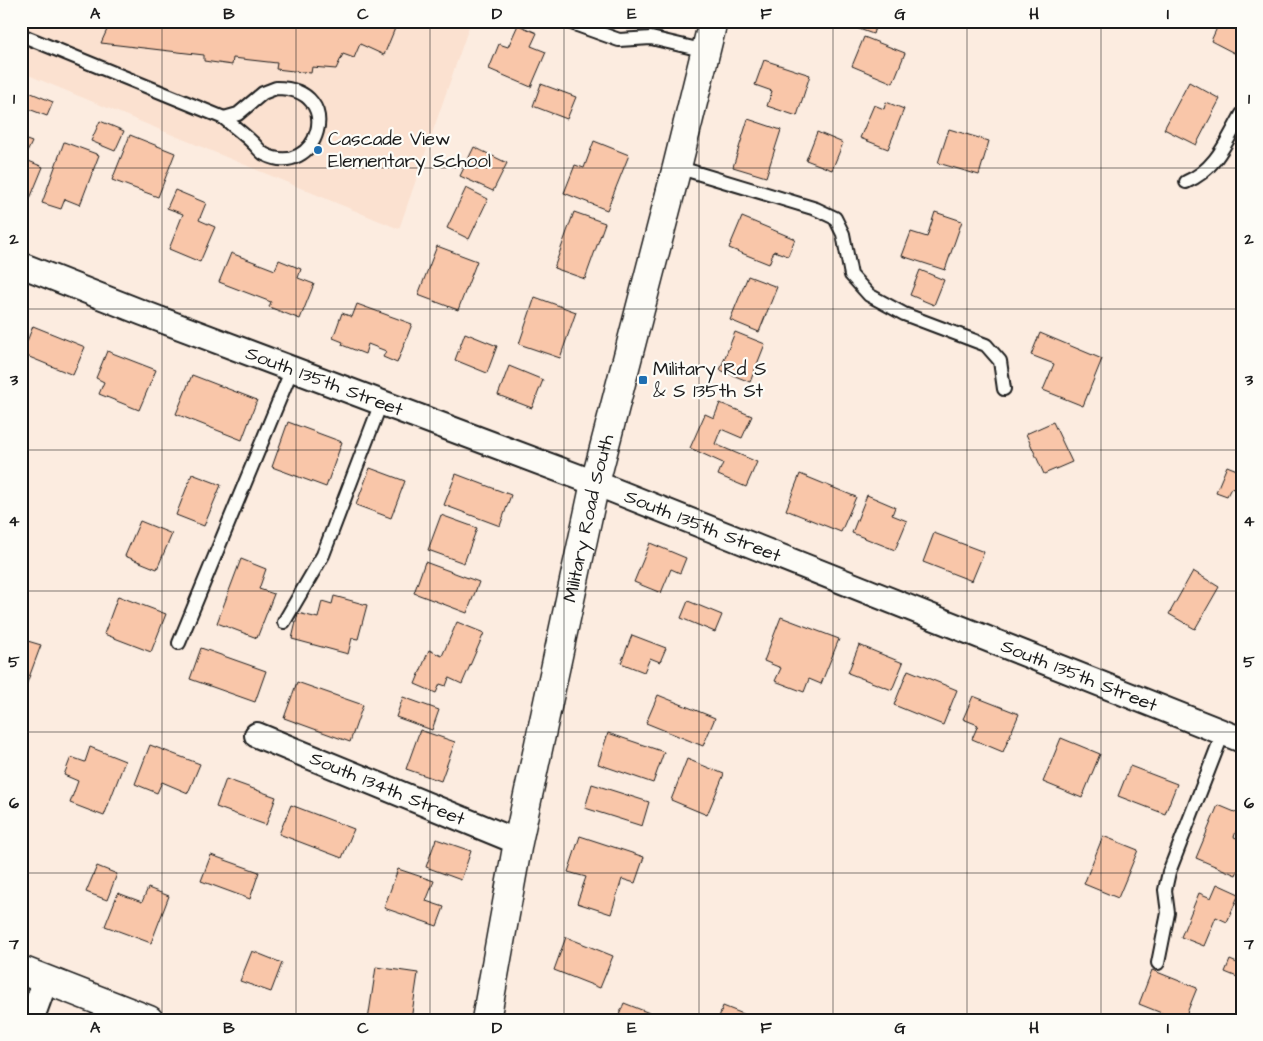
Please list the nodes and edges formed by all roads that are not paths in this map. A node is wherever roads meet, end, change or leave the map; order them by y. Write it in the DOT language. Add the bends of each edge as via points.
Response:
graph roads {
  1 [pos="566,21"];
  2 [pos="713,21"];
  3 [pos="21,35"];
  4 [pos="706,51"];
  5 [pos="1242,114"];
  6 [pos="224,118"];
  7 [pos="678,167"];
  8 [pos="1186,182"];
  9 [pos="21,265"];
  10 [pos="292,369"];
  11 [pos="1004,389"];
  12 [pos="381,403"];
  13 [pos="595,484"];
  14 [pos="284,622"];
  15 [pos="179,643"];
  16 [pos="257,735"];
  17 [pos="1232,736"];
  18 [pos="518,842"];
  19 [pos="1158,963"];
  20 [pos="21,970"];
  21 [pos="46,979"];
  22 [pos="31,1020"];
  23 [pos="149,1020"];
  24 [pos="486,1020"];
  1 -- 4 [label="lane" via="619,40 651,38"];
  2 -- 4 [label="street, Military Road South"];
  3 -- 6 [label="lane"];
  4 -- 7 [label="street, Military Road South"];
  5 -- 8 [label="lane" via="1221,153 1198,177"];
  6 -- 6 [label="lane" via="262,153 275,158 290,158 302,153 312,144 318,131 318,117 313,104 303,93 290,88 276,88 263,93 238,114"];
  7 -- 11 [label="lane" via="835,218 843,234 851,275 869,295 904,314 986,345 1000,361"];
  7 -- 13 [label="street, Military Road South"];
  9 -- 10 [label="street, South 135th Street"];
  10 -- 12 [label="street, South 135th Street"];
  10 -- 15 [label="lane"];
  12 -- 13 [label="street, South 135th Street"];
  12 -- 14 [label="lane" via="323,555"];
  13 -- 17 [label="street, South 135th Street"];
  13 -- 18 [label="street, Military Road South"];
  16 -- 18 [label="street, South 134th Street"];
  17 -- 19 [label="lane" via="1169,872 1165,890 1168,912"];
  18 -- 24 [label="street, Military Road South"];
  20 -- 21 [label="street"];
  21 -- 22 [label="street"];
  21 -- 23 [label="street"];
}
